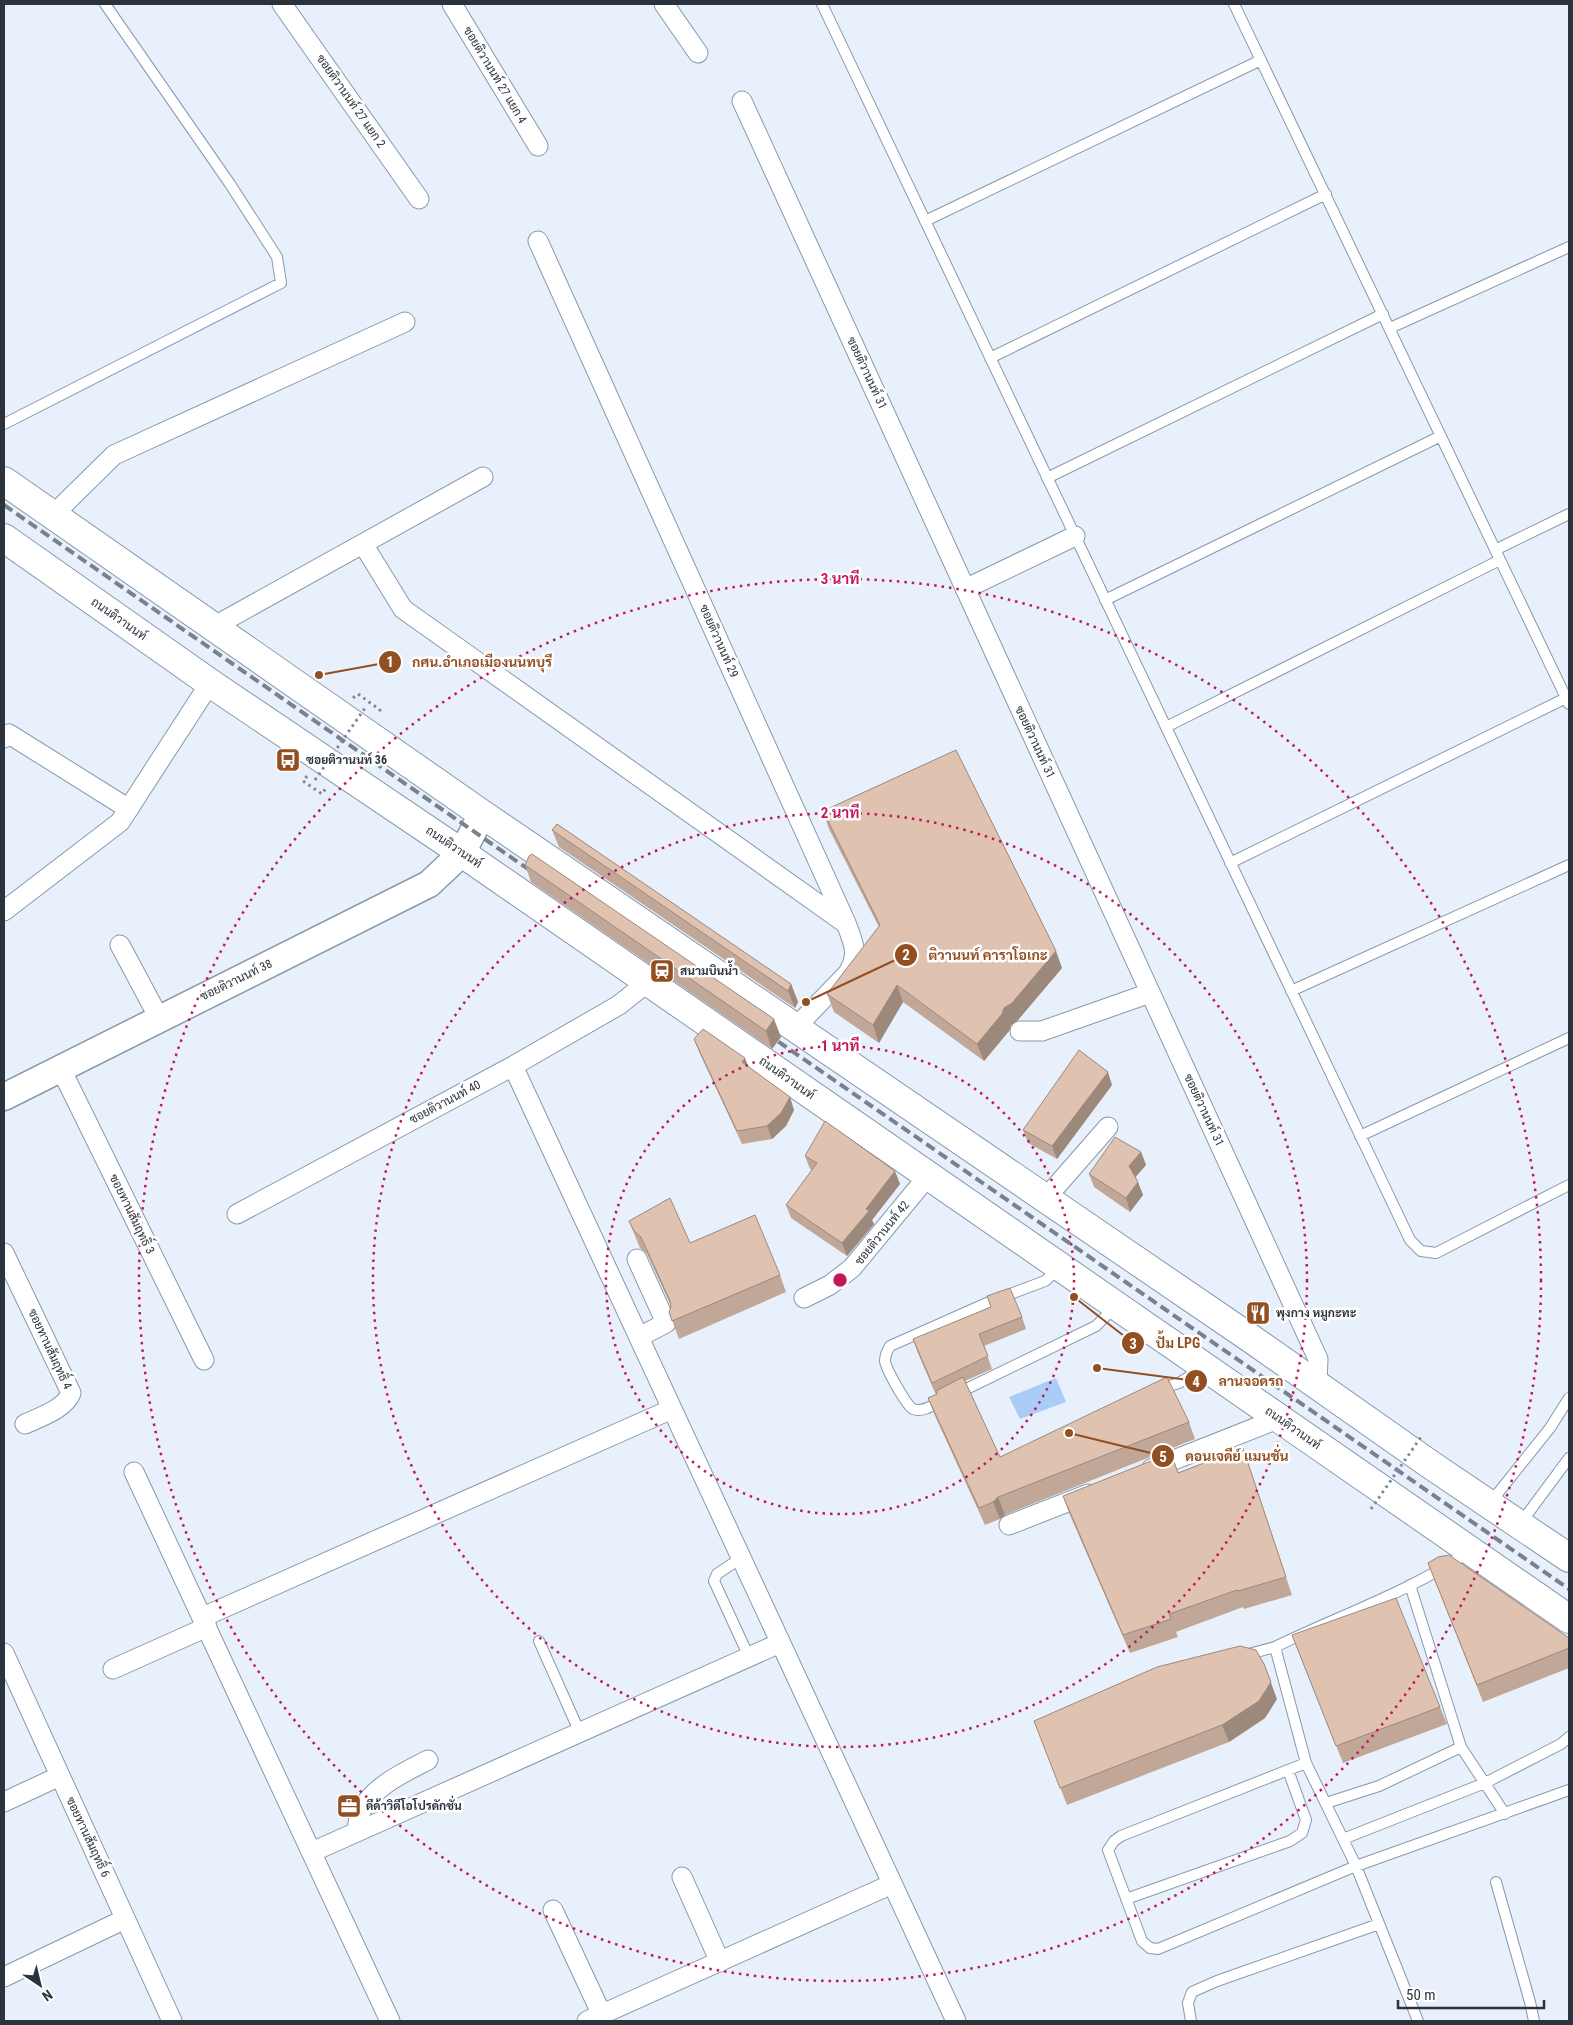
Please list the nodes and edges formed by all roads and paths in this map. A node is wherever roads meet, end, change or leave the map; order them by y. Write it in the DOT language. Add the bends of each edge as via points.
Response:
graph roads {
  1 [pos="105,4"];
  2 [pos="282,4"];
  3 [pos="452,4"];
  4 [pos="664,4"];
  5 [pos="822,4"];
  6 [pos="1234,4"];
  7 [pos="698,52"];
  8 [pos="1261,60"];
  9 [pos="742,101"];
  10 [pos="538,146"];
  11 [pos="1326,194"];
  12 [pos="419,199"];
  13 [pos="925,221"];
  14 [pos="538,241"];
  15 [pos="1569,247"];
  16 [pos="1383,314"];
  17 [pos="405,322"];
  18 [pos="1390,328"];
  19 [pos="990,358"];
  20 [pos="4,424"];
  21 [pos="1441,436"];
  22 [pos="484,477"];
  23 [pos="1047,478"];
  24 [pos="4,481"];
  25 [pos="1569,514"];
  26 [pos="53,515"];
  27 [pos="1075,536"];
  28 [pos="4,538"];
  29 [pos="364,544"];
  30 [pos="1495,550"];
  31 [pos="1500,560"];
  32 [pos="965,589"];
  33 [pos="1105,600"];
  34 [pos="214,627"];
  35 [pos="210,683"];
  36 [pos="1568,701"];
  37 [pos="365,708"];
  38 [pos="1166,727"];
  39 [pos="4,738"];
  40 [pos="315,780"];
  41 [pos="130,809"];
  42 [pos="482,814"];
  43 [pos="462,853"];
  44 [pos="1230,863"];
  45 [pos="1569,865"];
  46 [pos="4,911"];
  47 [pos="846,923"];
  48 [pos="120,945"];
  49 [pos="649,981"];
  50 [pos="1291,991"];
  51 [pos="1150,993"];
  52 [pos="159,1018"];
  53 [pos="795,1028"];
  54 [pos="1020,1031"];
  55 [pos="1569,1038"];
  56 [pos="513,1066"];
  57 [pos="60,1067"];
  58 [pos="4,1097"];
  59 [pos="1108,1127"];
  60 [pos="1360,1136"];
  61 [pos="928,1176"];
  62 [pos="1569,1184"];
  63 [pos="1045,1199"];
  64 [pos="237,1214"];
  65 [pos="4,1252"];
  66 [pos="637,1259"];
  67 [pos="1060,1268"];
  68 [pos="804,1298"];
  69 [pos="1116,1306"];
  70 [pos="639,1337"];
  71 [pos="204,1360"];
  72 [pos="1205,1367"];
  73 [pos="1317,1384"];
  74 [pos="1149,1394"];
  75 [pos="1569,1398"];
  76 [pos="672,1409"];
  77 [pos="1280,1418"];
  78 [pos="25,1424"];
  79 [pos="1421,1437"];
  80 [pos="1569,1458"];
  81 [pos="134,1472"];
  82 [pos="1135,1475"];
  83 [pos="1108,1486"];
  84 [pos="1489,1504"];
  85 [pos="1370,1509"];
  86 [pos="1519,1524"];
  87 [pos="1008,1525"];
  88 [pos="1470,1551"];
  89 [pos="741,1558"];
  90 [pos="1569,1558"];
  91 [pos="1410,1585"];
  92 [pos="1569,1619"];
  93 [pos="205,1622"];
  94 [pos="539,1641"];
  95 [pos="780,1643"];
  96 [pos="1275,1647"];
  97 [pos="4,1654"];
  98 [pos="749,1657"];
  99 [pos="1237,1658"];
  100 [pos="113,1669"];
  101 [pos="580,1733"];
  102 [pos="1569,1737"];
  103 [pos="1461,1747"];
  104 [pos="428,1760"];
  105 [pos="1306,1764"];
  106 [pos="1288,1770"];
  107 [pos="60,1776"];
  108 [pos="1485,1783"];
  109 [pos="1569,1790"];
  110 [pos="4,1802"];
  111 [pos="1326,1803"];
  112 [pos="1505,1814"];
  113 [pos="357,1832"];
  114 [pos="1344,1839"];
  115 [pos="312,1852"];
  116 [pos="1356,1866"];
  117 [pos="682,1877"];
  118 [pos="1496,1882"];
  119 [pos="892,1884"];
  120 [pos="1126,1900"];
  121 [pos="553,1910"];
  122 [pos="125,1919"];
  123 [pos="1379,1924"];
  124 [pos="720,1962"];
  125 [pos="4,1977"];
  126 [pos="595,2018"];
  127 [pos="172,2021"];
  128 [pos="390,2021"];
  129 [pos="956,2021"];
  130 [pos="1191,2021"];
  131 [pos="1418,2021"];
  132 [pos="1534,2021"];
  1 -- 20 [label="lane" via="277,257 281,283"];
  2 -- 12 [label="street, ซอยติวานนท์ 27 แยก 2"];
  3 -- 10 [label="street, ซอยติวานนท์ 27 แยก 4"];
  4 -- 7 [label="street"];
  5 -- 13 [label="lane"];
  6 -- 8 [label="lane"];
  8 -- 11 [label="lane"];
  8 -- 13 [label="lane"];
  9 -- 32 [label="street, ซอยติวานนท์ 31"];
  11 -- 16 [label="lane"];
  11 -- 19 [label="lane"];
  13 -- 19 [label="lane"];
  14 -- 47 [label="street, ซอยติวานนท์ 29"];
  15 -- 18 [label="lane"];
  16 -- 18 [label="lane"];
  16 -- 23 [label="lane"];
  17 -- 26 [label="street" via="114,455"];
  18 -- 21 [label="lane"];
  19 -- 23 [label="lane"];
  21 -- 30 [label="lane"];
  21 -- 33 [label="lane"];
  22 -- 29 [label="street"];
  23 -- 27 [label="lane"];
  24 -- 26 [label="main road"];
  25 -- 30 [label="lane"];
  26 -- 34 [label="main road"];
  27 -- 32 [label="street"];
  27 -- 33 [label="lane"];
  28 -- 35 [label="main road, ถนนติวานนท์"];
  29 -- 34 [label="street"];
  29 -- 47 [label="street" via="403,609"];
  30 -- 31 [label="lane"];
  31 -- 36 [label="lane"];
  31 -- 38 [label="lane"];
  32 -- 51 [label="street, ซอยติวานนท์ 31"];
  33 -- 38 [label="lane"];
  34 -- 42 [label="main road"];
  35 -- 41 [label="street"];
  35 -- 43 [label="main road, ถนนติวานนท์"];
  36 -- 44 [label="lane"];
  37 -- 40 [label="path, bridge"];
  38 -- 44 [label="lane"];
  39 -- 41 [label="street" via="9,734"];
  41 -- 46 [label="street" via="120,822"];
  42 -- 43 [label="street, ซอยติวานนท์ 38"];
  42 -- 53 [label="main road"];
  43 -- 49 [label="main road, ถนนติวานนท์"];
  43 -- 52 [label="street, ซอยติวานนท์ 38" via="429,884"];
  44 -- 50 [label="lane"];
  45 -- 50 [label="lane"];
  47 -- 53 [label="street, ซอยติวานนท์ 29" via="856,952 854,963"];
  48 -- 52 [label="street"];
  49 -- 56 [label="street, ซอยติวานนท์ 40" via="619,1005"];
  49 -- 61 [label="main road, ถนนติวานนท์"];
  50 -- 60 [label="lane"];
  51 -- 54 [label="street" via="1042,1032"];
  51 -- 73 [label="street, ซอยติวานนท์ 31" via="1318,1359"];
  52 -- 57 [label="street, ซอยติวานนท์ 38"];
  53 -- 63 [label="main road"];
  55 -- 60 [label="lane"];
  56 -- 64 [label="street, ซอยติวานนท์ 40"];
  56 -- 70 [label="street"];
  57 -- 58 [label="street, ซอยติวานนท์ 38"];
  57 -- 71 [label="street, ซอยทานสัมฤทธิ์ 3"];
  59 -- 63 [label="street"];
  60 -- 62 [label="lane" via="1410,1240 1421,1251 1436,1253"];
  61 -- 67 [label="main road, ถนนติวานนท์"];
  61 -- 68 [label="street, ซอยติวานนท์ 42" via="852,1268 830,1285"];
  63 -- 73 [label="main road"];
  65 -- 78 [label="street, ซอยทานสัมฤทธิ์ 4" via="71,1393 61,1405"];
  66 -- 70 [label="street" via="666,1323"];
  67 -- 69 [label="main road, ถนนติวานนท์"];
  67 -- 69 [label="lane" via="1045,1281 890,1346 885,1362 905,1401 913,1409 922,1410 1096,1326"];
  69 -- 72 [label="main road, ถนนติวานนท์"];
  70 -- 76 [label="street"];
  72 -- 74 [label="lane" via="1179,1383"];
  72 -- 77 [label="main road, ถนนติวานนท์"];
  73 -- 84 [label="main road"];
  75 -- 84 [label="lane" via="1550,1428"];
  76 -- 89 [label="street"];
  76 -- 93 [label="street"];
  77 -- 82 [label="street"];
  77 -- 88 [label="main road, ถนนติวานนท์"];
  79 -- 85 [label="path, bridge"];
  80 -- 86 [label="lane"];
  81 -- 93 [label="street"];
  83 -- 87 [label="street"];
  84 -- 86 [label="main road"];
  86 -- 90 [label="main road"];
  88 -- 91 [label="lane"];
  88 -- 92 [label="main road, ถนนติวานนท์"];
  89 -- 95 [label="street"];
  89 -- 98 [label="lane" via="717,1574 714,1582"];
  91 -- 96 [label="lane"];
  91 -- 103 [label="lane"];
  93 -- 100 [label="street"];
  93 -- 115 [label="street"];
  94 -- 101 [label="lane"];
  95 -- 98 [label="street"];
  95 -- 119 [label="street"];
  96 -- 99 [label="lane"];
  96 -- 105 [label="lane"];
  97 -- 107 [label="street, ซอยทานสัมฤทธิ์ 6"];
  98 -- 101 [label="street"];
  101 -- 113 [label="street"];
  102 -- 108 [label="lane"];
  103 -- 108 [label="lane"];
  103 -- 111 [label="lane" via="1379,1786"];
  104 -- 113 [label="street" via="393,1778 374,1794 360,1812"];
  105 -- 106 [label="lane"];
  105 -- 111 [label="lane"];
  106 -- 120 [label="lane" via="1114,1841 1108,1850"];
  106 -- 120 [label="lane" via="1306,1820 1302,1833 1290,1841"];
  107 -- 110 [label="street"];
  107 -- 122 [label="street, ซอยทานสัมฤทธิ์ 6"];
  108 -- 112 [label="lane"];
  108 -- 114 [label="lane"];
  109 -- 112 [label="lane"];
  111 -- 114 [label="lane"];
  112 -- 116 [label="lane"];
  113 -- 115 [label="street"];
  114 -- 116 [label="lane"];
  115 -- 128 [label="street"];
  116 -- 120 [label="lane" via="1158,1949 1150,1948 1142,1941"];
  116 -- 123 [label="lane"];
  117 -- 124 [label="street"];
  118 -- 132 [label="lane"];
  119 -- 124 [label="street"];
  119 -- 129 [label="street"];
  121 -- 126 [label="street"];
  122 -- 125 [label="street"];
  122 -- 127 [label="street, ซอยทานสัมฤทธิ์ 6"];
  123 -- 130 [label="lane" via="1192,1992 1188,2003"];
  123 -- 131 [label="lane"];
  124 -- 126 [label="street"];
}
